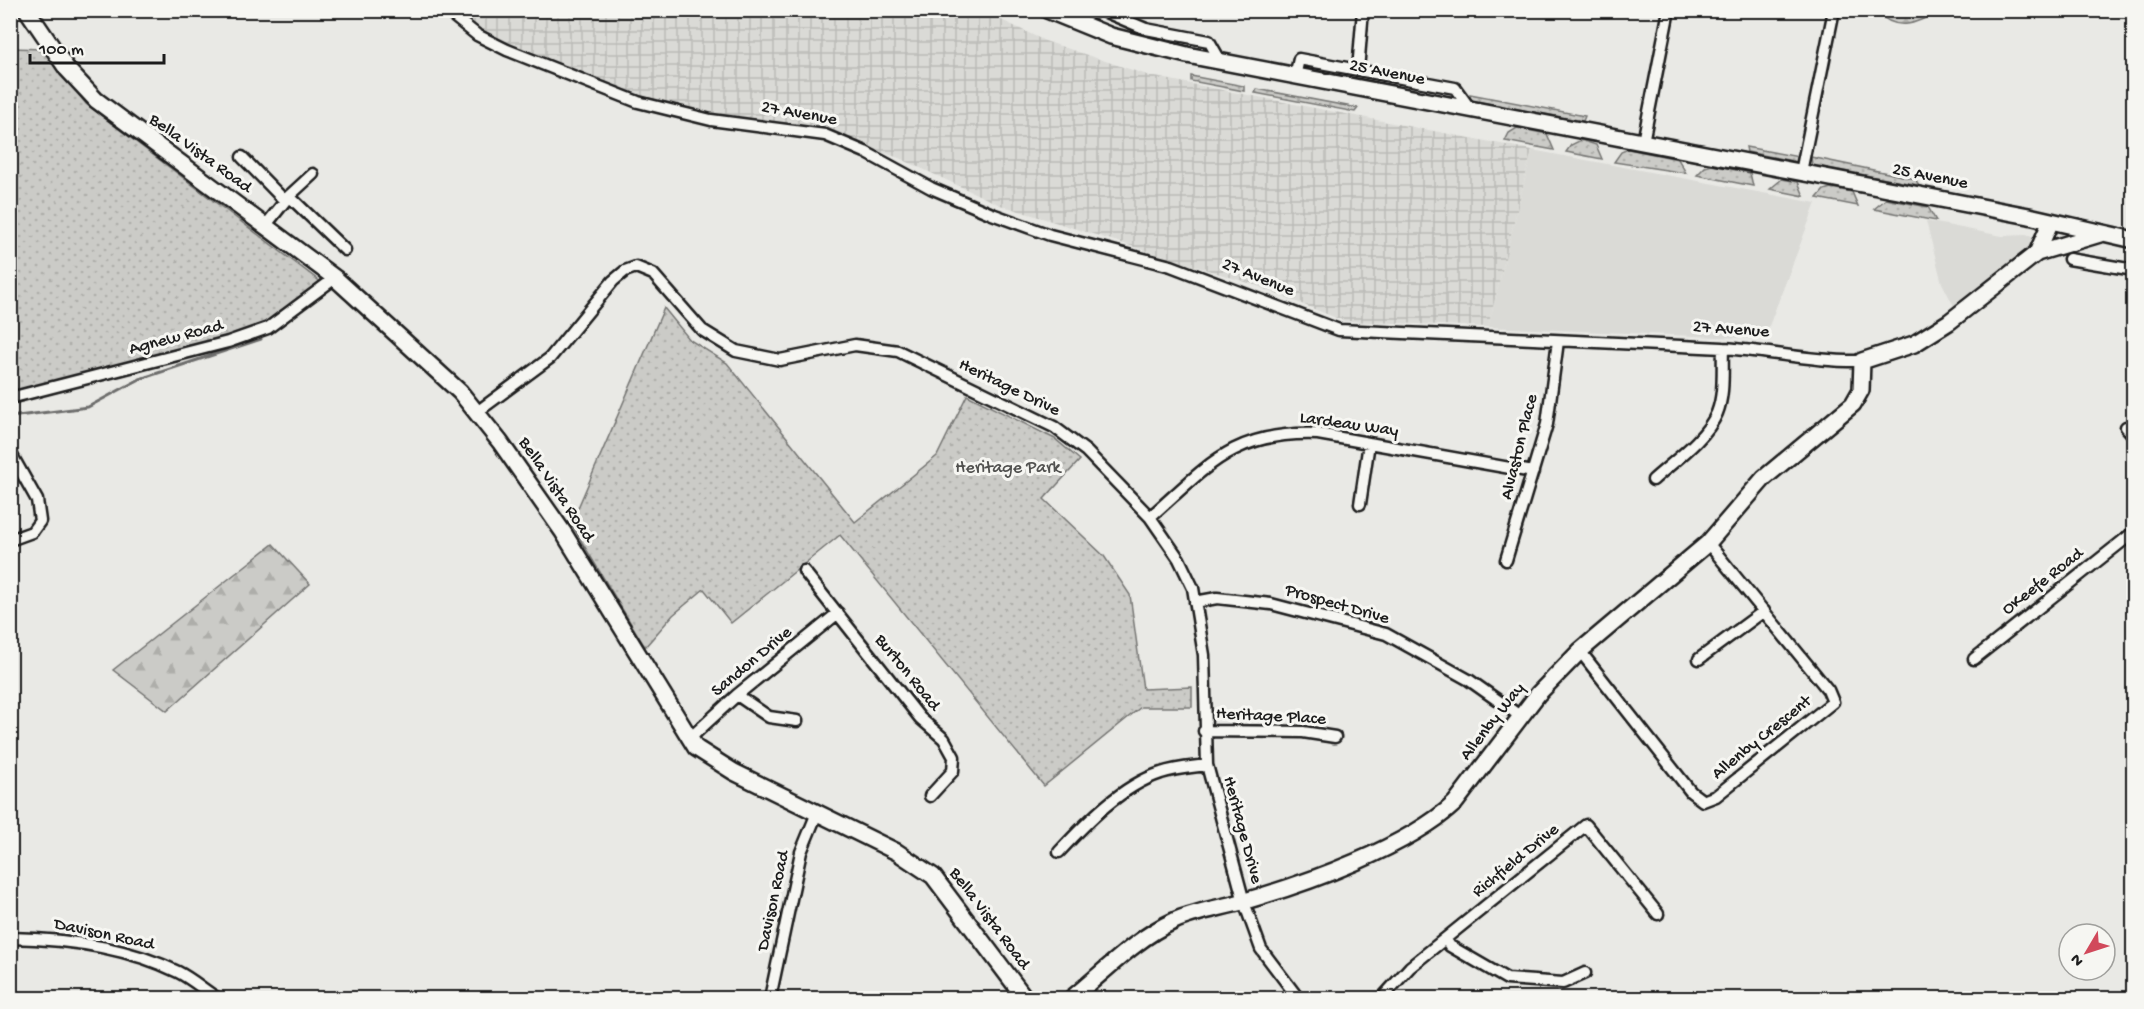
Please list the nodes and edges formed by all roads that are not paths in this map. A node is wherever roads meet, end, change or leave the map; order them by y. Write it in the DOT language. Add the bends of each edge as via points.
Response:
graph roads {
  1 [pos="27,10"];
  2 [pos="446,10"];
  3 [pos="1047,10"];
  4 [pos="1101,10"];
  5 [pos="1363,10"];
  6 [pos="1669,10"];
  7 [pos="1834,10"];
  8 [pos="1221,62"];
  9 [pos="1358,70"];
  10 [pos="1294,76"];
  11 [pos="1471,110"];
  12 [pos="1643,142"];
  13 [pos="242,157"];
  14 [pos="1801,172"];
  15 [pos="313,174"];
  16 [pos="287,199"];
  17 [pos="2051,221"];
  18 [pos="266,225"];
  19 [pos="2103,234"];
  20 [pos="2133,240"];
  21 [pos="345,250"];
  22 [pos="2037,253"];
  23 [pos="2069,259"];
  24 [pos="2133,270"];
  25 [pos="335,278"];
  26 [pos="1558,341"];
  27 [pos="1723,348"];
  28 [pos="1862,361"];
  29 [pos="10,398"];
  30 [pos="477,412"];
  31 [pos="1370,443"];
  32 [pos="10,452"];
  33 [pos="1533,472"];
  34 [pos="1653,480"];
  35 [pos="1360,504"];
  36 [pos="1150,517"];
  37 [pos="2133,532"];
  38 [pos="10,540"];
  39 [pos="1708,543"];
  40 [pos="1506,560"];
  41 [pos="804,571"];
  42 [pos="1195,602"];
  43 [pos="1764,611"];
  44 [pos="838,613"];
  45 [pos="1580,651"];
  46 [pos="1699,659"];
  47 [pos="1974,659"];
  48 [pos="737,695"];
  49 [pos="1520,716"];
  50 [pos="797,721"];
  51 [pos="1204,731"];
  52 [pos="1335,737"];
  53 [pos="689,738"];
  54 [pos="1207,765"];
  55 [pos="930,796"];
  56 [pos="817,813"];
  57 [pos="1059,852"];
  58 [pos="1244,902"];
  59 [pos="1658,914"];
  60 [pos="10,938"];
  61 [pos="1446,940"];
  62 [pos="1585,974"];
  63 [pos="217,999"];
  64 [pos="770,999"];
  65 [pos="1025,999"];
  66 [pos="1072,999"];
  67 [pos="1298,999"];
  68 [pos="1382,999"];
  1 -- 18 [label="street, Bella Vista Road" via="67,69 96,100"];
  2 -- 26 [label="street, 27 Avenue" via="477,35 507,50 638,102 711,120 825,135 932,189 992,214 1050,235 1171,266 1339,330"];
  3 -- 8 [label="street, 25 Avenue" via="1126,40"];
  4 -- 8 [label="street" via="1146,29 1209,42"];
  5 -- 9 [label="street, 25 Avenue"];
  6 -- 12 [label="street"];
  7 -- 14 [label="street"];
  8 -- 10 [label="street, 25 Avenue"];
  9 -- 10 [label="street, 25 Avenue" via="1299,58"];
  9 -- 11 [label="street, 25 Avenue" via="1455,88"];
  10 -- 11 [label="street, 25 Avenue"];
  11 -- 12 [label="street, 25 Avenue"];
  12 -- 14 [label="street, 25 Avenue"];
  13 -- 16 [label="street"];
  14 -- 17 [label="street, 25 Avenue"];
  15 -- 16 [label="street"];
  16 -- 18 [label="street"];
  16 -- 21 [label="street"];
  17 -- 19 [label="street, 25 Avenue"];
  17 -- 22 [label="street, 27 Avenue"];
  18 -- 25 [label="street, Bella Vista Road"];
  19 -- 20 [label="street, 25 Avenue"];
  19 -- 22 [label="street"];
  22 -- 28 [label="street, 27 Avenue" via="1949,322 1914,344"];
  23 -- 24 [label="street"];
  25 -- 29 [label="street, Agnew Road" via="268,328 228,342"];
  25 -- 30 [label="street, Bella Vista Road" via="442,374"];
  26 -- 27 [label="street, 27 Avenue"];
  26 -- 33 [label="street, Alvaston Place" via="1547,424"];
  27 -- 28 [label="street, 27 Avenue"];
  27 -- 34 [label="street" via="1717,412 1708,428"];
  28 -- 39 [label="street, Allenby Way" via="1861,390 1853,404 1764,478"];
  30 -- 36 [label="street, Heritage Drive" via="550,358 619,275 630,268 643,268 653,274 702,330 736,351 780,360 855,345 898,351 1044,422 1086,451"];
  30 -- 53 [label="street, Bella Vista Road" via="563,532"];
  31 -- 33 [label="street, Lardeau Way"];
  31 -- 35 [label="street"];
  31 -- 36 [label="street, Lardeau Way" via="1294,433 1251,440 1214,460"];
  32 -- 38 [label="street" via="37,500 40,521 32,532"];
  33 -- 40 [label="street, Alvaston Place"];
  36 -- 42 [label="street, Heritage Drive" via="1179,559"];
  37 -- 47 [label="street, OKeefe Road"];
  39 -- 43 [label="street, Allenby Crescent"];
  39 -- 45 [label="street, Allenby Way"];
  41 -- 44 [label="street, Burton Road"];
  42 -- 49 [label="street, Prospect Drive" via="1217,598 1271,604 1386,634 1469,680"];
  42 -- 51 [label="street, Heritage Drive" via="1204,655"];
  43 -- 45 [label="street, Allenby Crescent" via="1828,690 1833,702 1716,796 1703,801 1691,792"];
  43 -- 46 [label="street"];
  44 -- 48 [label="street, Sandon Drive"];
  44 -- 55 [label="street, Burton Road" via="920,717 944,739 954,758 953,771"];
  45 -- 49 [label="street, Allenby Way"];
  48 -- 50 [label="street" via="769,717"];
  48 -- 53 [label="street, Sandon Drive"];
  49 -- 58 [label="street, Allenby Way" via="1455,803 1440,817 1406,838 1307,882"];
  51 -- 52 [label="street, Heritage Place" via="1303,732"];
  51 -- 54 [label="street, Heritage Drive"];
  53 -- 56 [label="street, Bella Vista Road" via="711,759"];
  54 -- 57 [label="street" via="1161,772 1133,787 1084,825"];
  54 -- 58 [label="street, Heritage Drive"];
  56 -- 64 [label="street, Davison Road" via="801,852"];
  56 -- 65 [label="street, Bella Vista Road" via="897,852 933,876"];
  58 -- 66 [label="street, Allenby Way" via="1175,920"];
  58 -- 67 [label="street, Heritage Drive" via="1261,949"];
  59 -- 61 [label="street, Richfield Drive" via="1586,825"];
  60 -- 63 [label="street, Davison Road" via="96,946 149,959 181,973"];
  61 -- 62 [label="street" via="1507,980 1563,983"];
  61 -- 68 [label="street, Richfield Drive" via="1410,967"];
}
